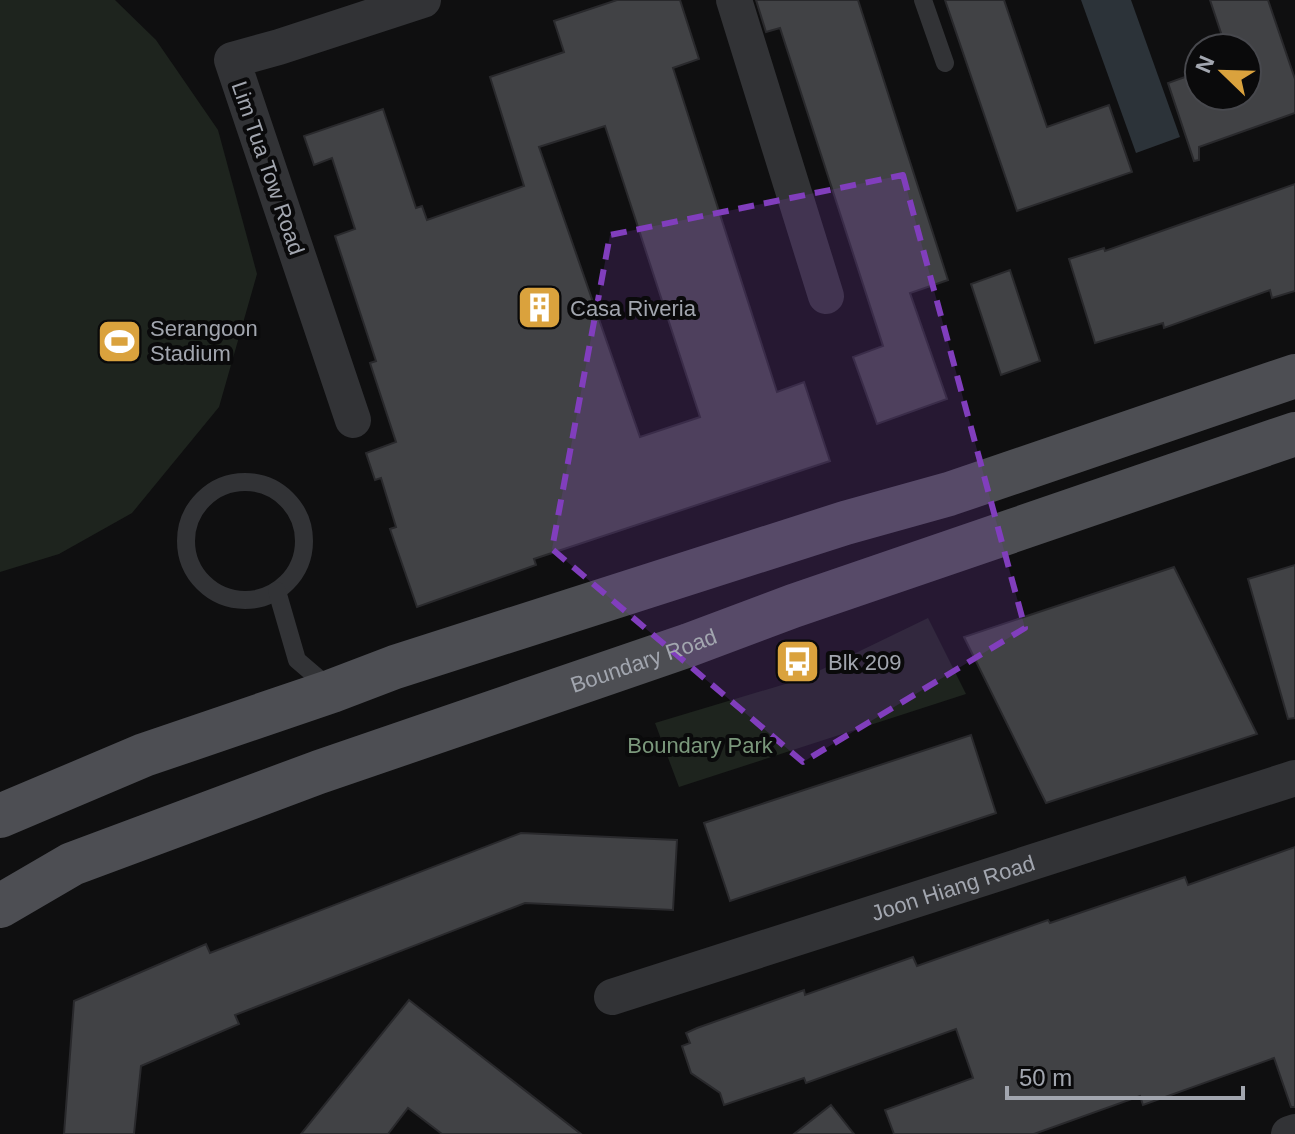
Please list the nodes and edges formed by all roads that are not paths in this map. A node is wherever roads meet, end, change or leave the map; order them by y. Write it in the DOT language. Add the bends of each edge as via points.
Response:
graph roads {
  1 [pos="423,0"];
  2 [pos="734,0"];
  3 [pos="923,0"];
  4 [pos="945,63"];
  5 [pos="826,296"];
  6 [pos="1295,376"];
  7 [pos="353,420"];
  8 [pos="1295,434"];
  9 [pos="277,591"];
  10 [pos="332,691"];
  11 [pos="1295,778"];
  12 [pos="0,816"];
  13 [pos="0,906"];
  14 [pos="612,997"];
  15 [pos="1295,1132"];
  16 [pos="1289,1134"];
  1 -- 7 [label="street, Lim Tua Tow Road" via="232,60"];
  2 -- 5 [label="street"];
  3 -- 4 [label="lane"];
  6 -- 10 [label="main road" via="949,494 816,532"];
  8 -- 13 [label="main road, Boundary Road" via="319,772 72,864"];
  9 -- 9 [label="lane" via="260,599 223,597 195,573 187,556 190,517 217,488 257,482 291,502 305,540 302,560"];
  9 -- 10 [label="lane" via="297,660"];
  10 -- 12 [label="main road" via="144,755"];
  11 -- 14 [label="street, Joon Hiang Road"];
  15 -- 16 [label="street"];
}
